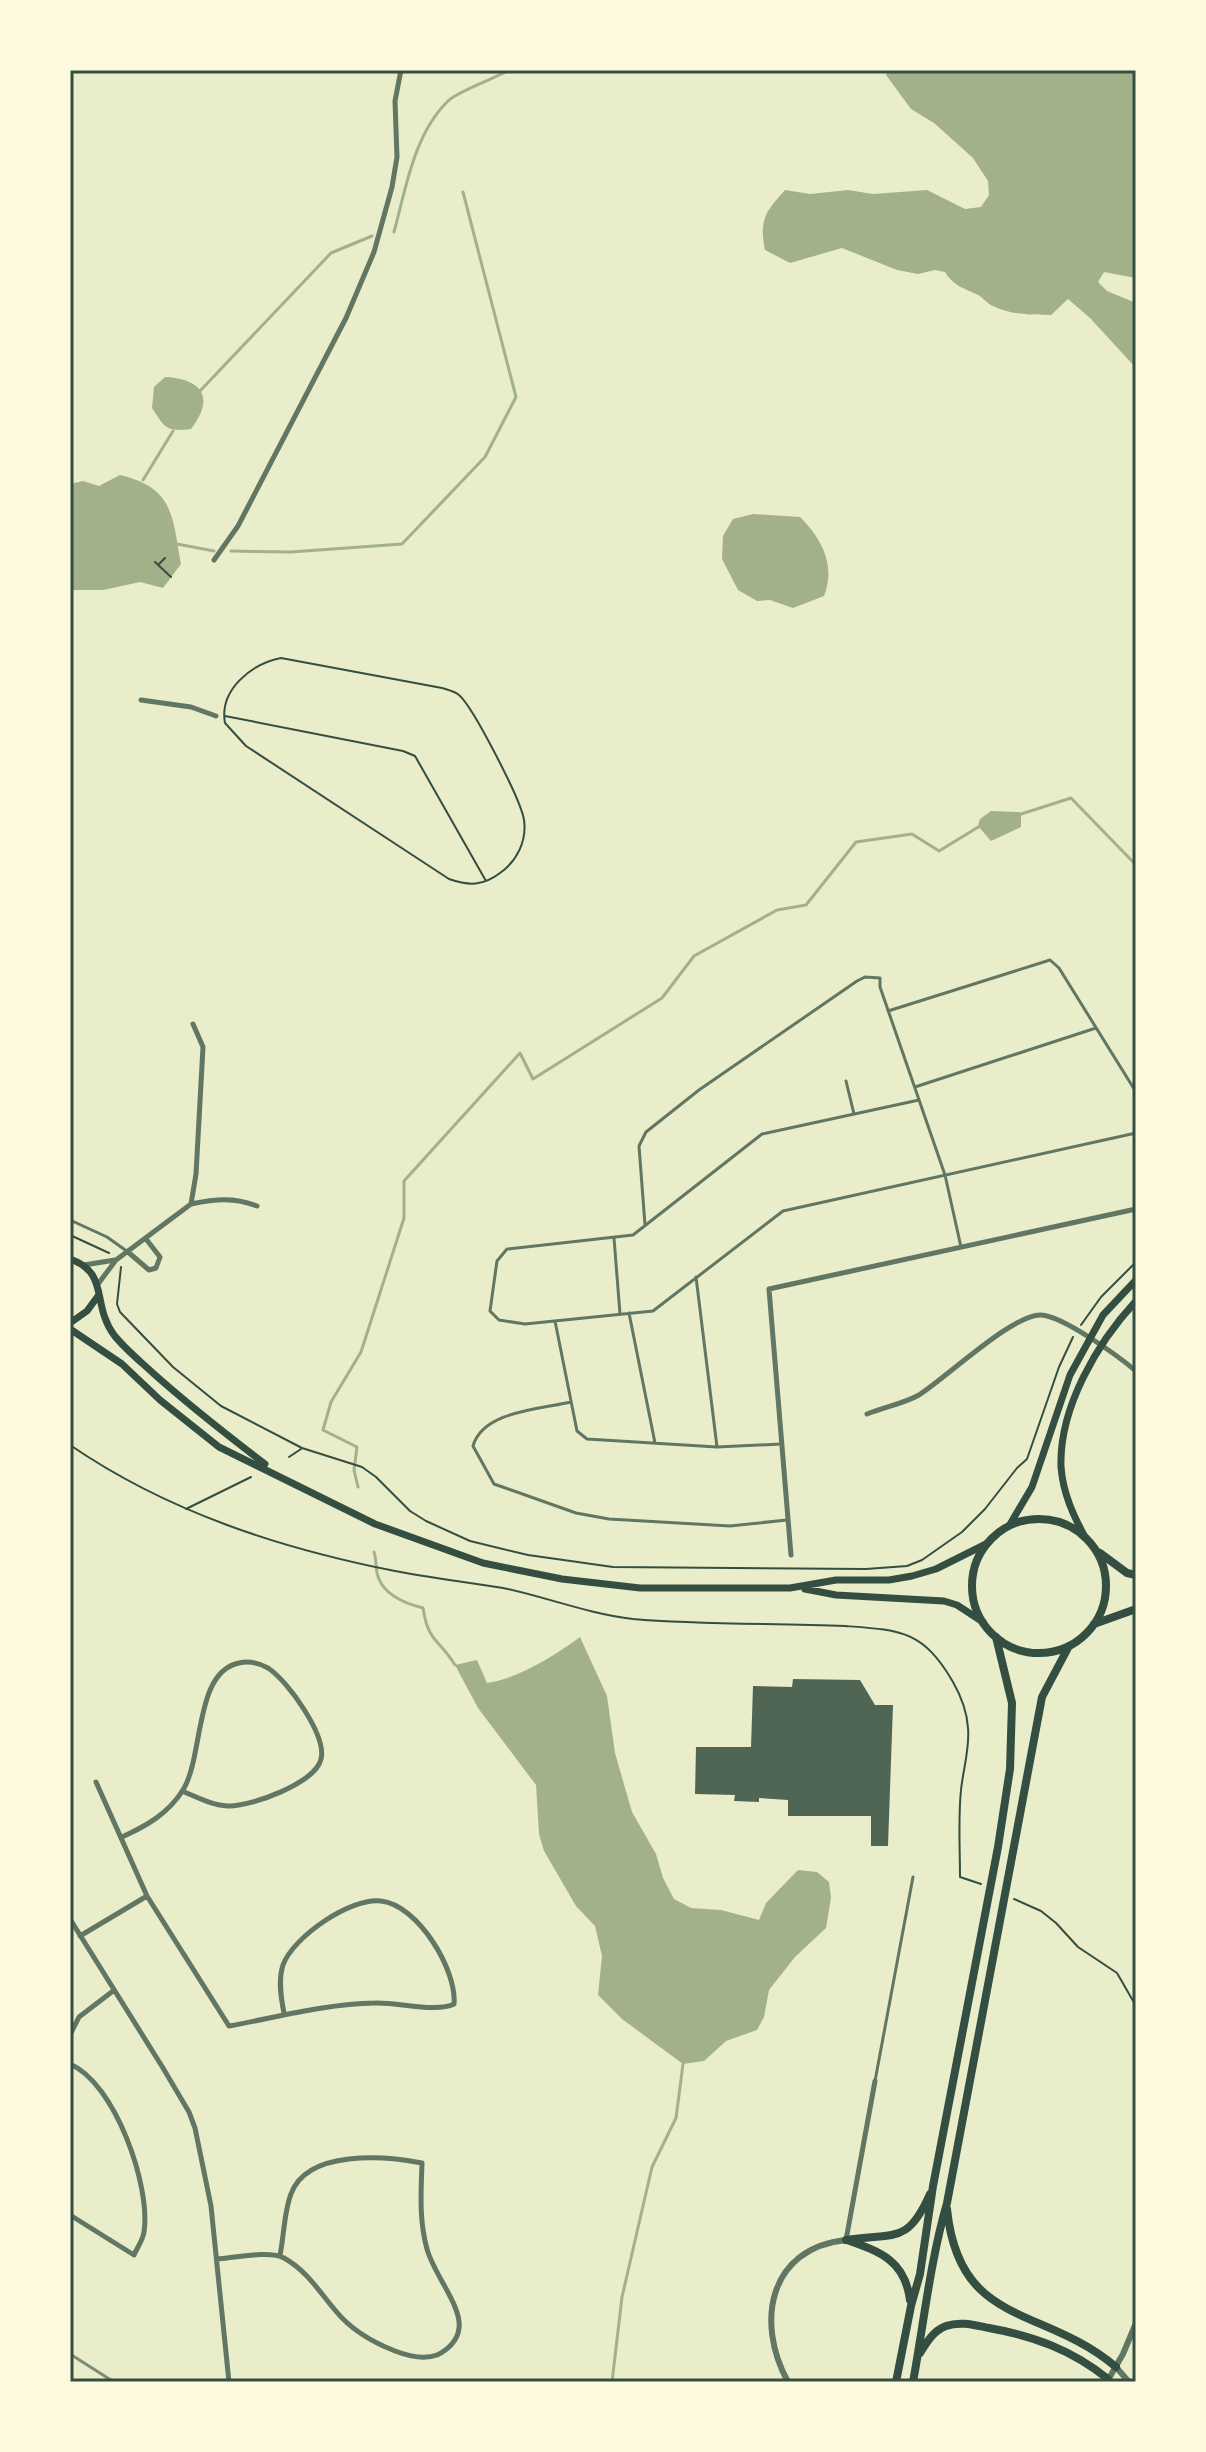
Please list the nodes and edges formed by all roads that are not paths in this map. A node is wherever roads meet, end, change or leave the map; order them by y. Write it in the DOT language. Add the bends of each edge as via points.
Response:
graph roads {
  1 [pos="401,70"];
  2 [pos="214,560"];
  3 [pos="141,700"];
  4 [pos="216,716"];
  5 [pos="888,1011"];
  6 [pos="193,1024"];
  7 [pos="1096,1028"];
  8 [pos="846,1081"];
  9 [pos="915,1087"];
  10 [pos="1136,1092"];
  11 [pos="919,1100"];
  12 [pos="854,1114"];
  13 [pos="1136,1133"];
  14 [pos="945,1175"];
  15 [pos="191,1204"];
  16 [pos="257,1206"];
  17 [pos="1136,1209"];
  18 [pos="70,1220"];
  19 [pos="645,1225"];
  20 [pos="614,1238"];
  21 [pos="146,1239"];
  22 [pos="961,1247"];
  23 [pos="128,1252"];
  24 [pos="71,1260"];
  25 [pos="116,1260"];
  26 [pos="84,1265"];
  27 [pos="696,1277"];
  28 [pos="1136,1280"];
  29 [pos="98,1289"];
  30 [pos="1136,1301"];
  31 [pos="629,1313"];
  32 [pos="620,1314"];
  33 [pos="555,1321"];
  34 [pos="70,1323"];
  35 [pos="70,1329"];
  36 [pos="1089,1338"];
  37 [pos="1101,1347"];
  38 [pos="1136,1371"];
  39 [pos="571,1402"];
  40 [pos="867,1414"];
  41 [pos="655,1443"];
  42 [pos="781,1444"];
  43 [pos="717,1447"];
  44 [pos="276,1473"];
  45 [pos="787,1520"];
  46 [pos="1009,1526"];
  47 [pos="1085,1537"];
  48 [pos="988,1543"];
  49 [pos="1095,1549"];
  50 [pos="791,1555"];
  51 [pos="1136,1575"];
  52 [pos="799,1588"];
  53 [pos="1136,1609"];
  54 [pos="983,1622"];
  55 [pos="1094,1625"];
  56 [pos="996,1637"];
  57 [pos="1069,1646"];
  58 [pos="96,1782"];
  59 [pos="182,1791"];
  60 [pos="122,1837"];
  61 [pos="913,1877"];
  62 [pos="147,1896"];
  63 [pos="70,1919"];
  64 [pos="80,1936"];
  65 [pos="113,1991"];
  66 [pos="284,2013"];
  67 [pos="70,2035"];
  68 [pos="70,2064"];
  69 [pos="875,2081"];
  70 [pos="933,2186"];
  71 [pos="947,2203"];
  72 [pos="70,2215"];
  73 [pos="846,2240"];
  74 [pos="280,2255"];
  75 [pos="217,2259"];
  76 [pos="911,2306"];
  77 [pos="1136,2323"];
  78 [pos="917,2357"];
  79 [pos="1116,2367"];
  80 [pos="1108,2381"];
  81 [pos="229,2382"];
  82 [pos="788,2382"];
  83 [pos="896,2382"];
  84 [pos="913,2382"];
  85 [pos="1129,2382"];
  1 -- 2 [label="street" via="395,101 395,172 366,276 238,526"];
  3 -- 4 [label="street"];
  5 -- 7 [label="lane" via="1050,960"];
  5 -- 9 [label="lane"];
  5 -- 19 [label="lane" via="880,978 865,977 646,1132 639,1146"];
  6 -- 15 [label="street" via="203,1047"];
  7 -- 9 [label="lane"];
  7 -- 10 [label="lane"];
  8 -- 12 [label="lane"];
  9 -- 11 [label="lane"];
  11 -- 12 [label="lane"];
  11 -- 14 [label="lane"];
  12 -- 19 [label="lane" via="762,1134"];
  13 -- 14 [label="lane"];
  14 -- 22 [label="lane"];
  14 -- 27 [label="lane" via="783,1211"];
  15 -- 16 [label="street" via="232,1199"];
  15 -- 21 [label="street"];
  17 -- 22 [label="street"];
  18 -- 23 [label="lane"];
  19 -- 20 [label="lane" via="633,1235"];
  20 -- 32 [label="lane"];
  20 -- 33 [label="lane" via="517,1247 501,1254 489,1305 493,1317 525,1324"];
  21 -- 23 [label="street"];
  21 -- 23 [label="street" via="160,1257 156,1268 145,1268"];
  22 -- 42 [label="street" via="769,1289"];
  23 -- 25 [label="street"];
  24 -- 26 [label="main road"];
  25 -- 26 [label="street"];
  25 -- 29 [label="street"];
  26 -- 29 [label="main road"];
  27 -- 31 [label="lane" via="653,1311"];
  27 -- 43 [label="lane"];
  28 -- 36 [label="main road"];
  29 -- 34 [label="main road" via="87,1311"];
  29 -- 44 [label="main road" via="102,1316 121,1343 189,1406"];
  30 -- 37 [label="main road"];
  31 -- 32 [label="lane"];
  31 -- 41 [label="lane"];
  32 -- 33 [label="lane"];
  33 -- 39 [label="lane"];
  35 -- 44 [label="main road" via="122,1364 219,1447"];
  36 -- 37 [label="street"];
  36 -- 40 [label="street" via="1055,1317 1030,1316 914,1397"];
  36 -- 46 [label="main road" via="1070,1375 1032,1487"];
  37 -- 38 [label="street"];
  37 -- 47 [label="main road" via="1070,1411 1062,1449 1064,1489"];
  39 -- 41 [label="lane" via="580,1436"];
  39 -- 45 [label="lane" via="505,1417 476,1436 473,1446 494,1484 609,1519 730,1526"];
  41 -- 43 [label="lane"];
  42 -- 43 [label="lane"];
  42 -- 45 [label="street"];
  44 -- 52 [label="main road" via="375,1524 493,1566 640,1588"];
  45 -- 50 [label="street"];
  46 -- 47 [label="highway" via="1049,1520"];
  46 -- 48 [label="highway"];
  47 -- 49 [label="highway"];
  48 -- 52 [label="main road" via="912,1576 836,1580"];
  48 -- 54 [label="highway" via="972,1581"];
  49 -- 51 [label="highway"];
  49 -- 55 [label="highway" via="1106,1581"];
  52 -- 54 [label="main road" via="944,1601"];
  53 -- 55 [label="highway"];
  54 -- 56 [label="highway"];
  55 -- 57 [label="highway"];
  56 -- 57 [label="highway" via="1031,1652"];
  56 -- 70 [label="highway" via="1012,1703 1010,1769"];
  57 -- 71 [label="highway" via="1042,1697"];
  58 -- 60 [label="street"];
  59 -- 59 [label="street" via="223,1806 241,1806 301,1780 319,1766 322,1747 309,1718 267,1667 241,1662 214,1679"];
  59 -- 60 [label="street" via="160,1816"];
  60 -- 62 [label="street"];
  61 -- 69 [label="lane"];
  62 -- 64 [label="street"];
  62 -- 66 [label="street" via="229,2026"];
  63 -- 64 [label="street"];
  64 -- 65 [label="street"];
  65 -- 67 [label="street" via="79,2017"];
  65 -- 75 [label="street" via="189,2112 204,2164"];
  66 -- 66 [label="street" via="280,1987 291,1949 334,1915 372,1901 396,1906 419,1924 436,1947 455,1993 454,2004 446,2008 377,2003"];
  68 -- 72 [label="street" via="91,2078 124,2135 140,2179 144,2235 134,2255"];
  69 -- 73 [label="street"];
  70 -- 73 [label="highway" via="906,2231"];
  70 -- 76 [label="highway"];
  71 -- 78 [label="highway"];
  71 -- 79 [label="highway" via="960,2265 985,2295 1067,2335"];
  73 -- 76 [label="highway" via="896,2264 906,2280"];
  73 -- 82 [label="street" via="812,2249 796,2261 773,2295 775,2351"];
  74 -- 74 [label="street" via="291,2193 309,2171 354,2159 422,2163 422,2226 434,2270 459,2317 455,2341 435,2356 421,2357 381,2345 350,2325 310,2277"];
  74 -- 75 [label="street"];
  75 -- 81 [label="street"];
  76 -- 83 [label="highway"];
  77 -- 79 [label="street"];
  78 -- 80 [label="highway" via="943,2327 969,2324 1041,2340 1077,2357"];
  78 -- 84 [label="highway"];
  79 -- 80 [label="street"];
  79 -- 85 [label="street"];
}
